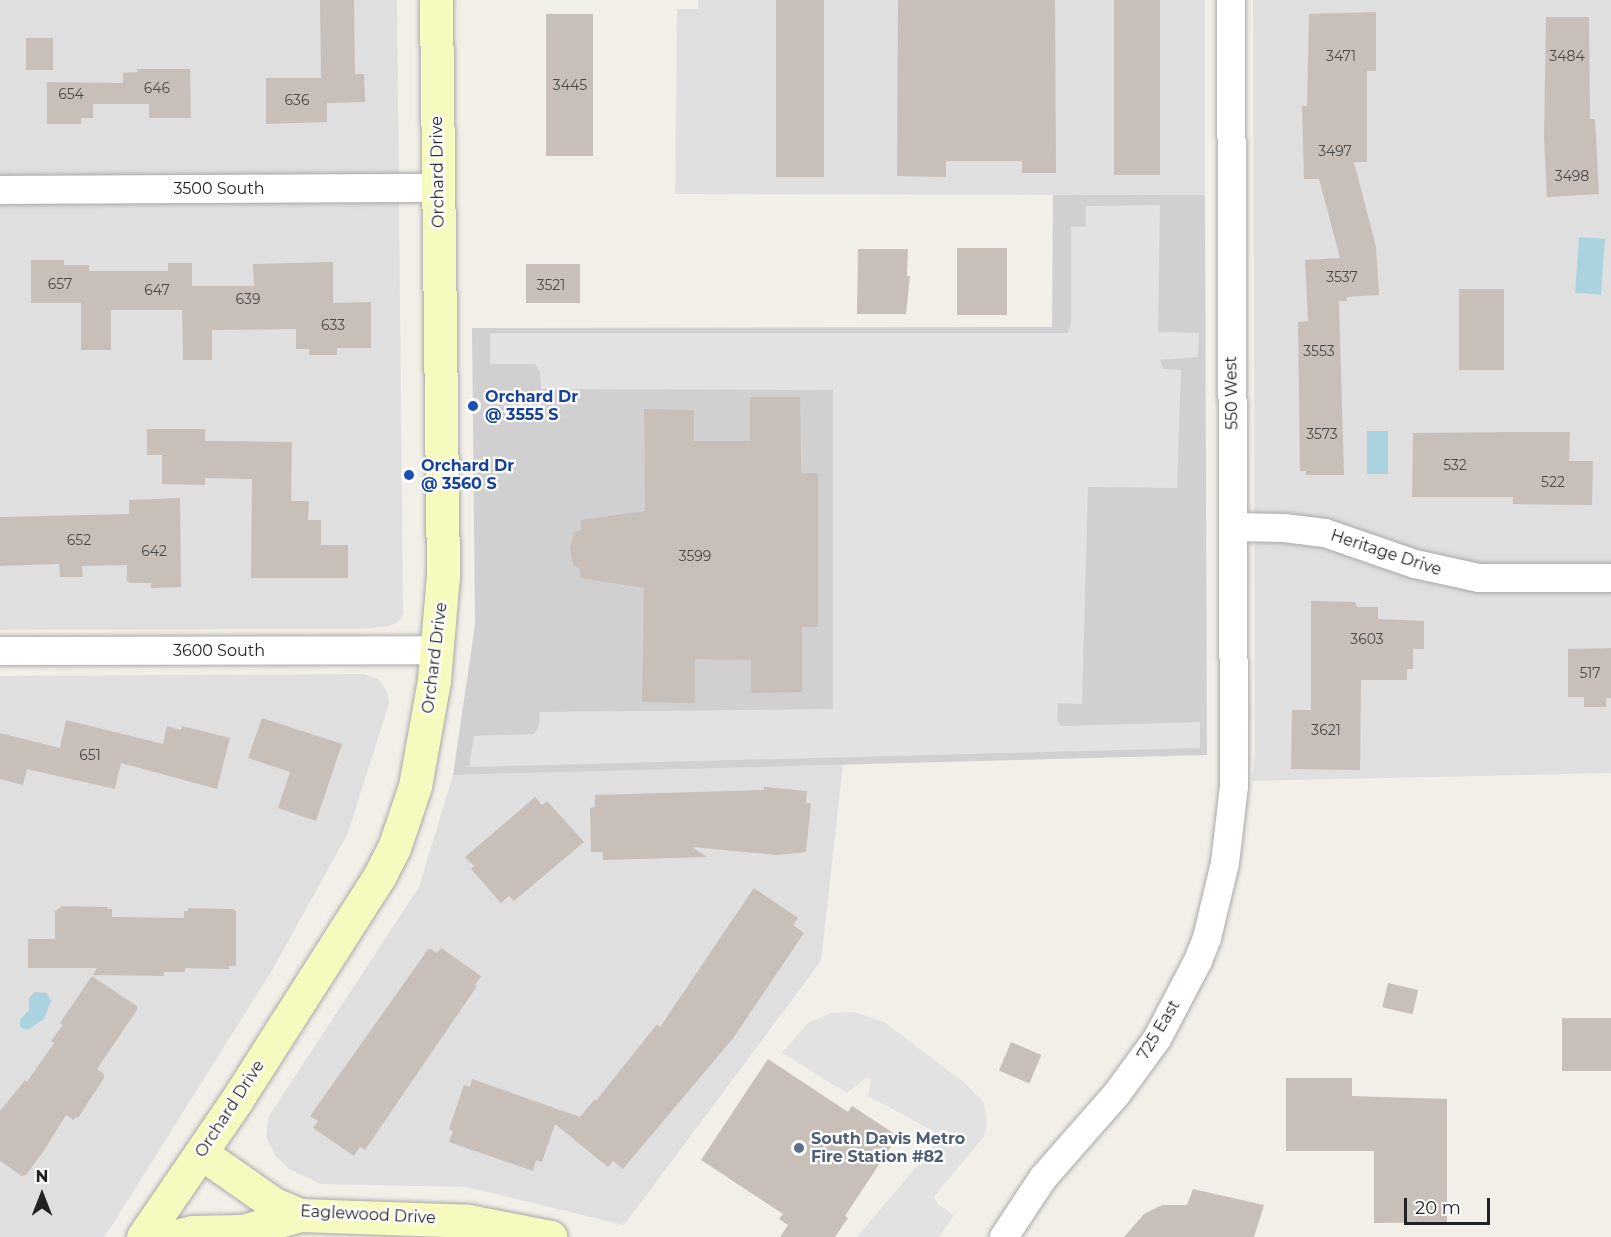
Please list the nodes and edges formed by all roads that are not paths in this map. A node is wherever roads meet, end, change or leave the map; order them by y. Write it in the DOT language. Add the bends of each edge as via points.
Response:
graph roads {
  1 [pos="436,0"];
  2 [pos="1231,0"];
  3 [pos="438,188"];
  4 [pos="0,190"];
  5 [pos="1233,527"];
  6 [pos="1611,578"];
  7 [pos="438,650"];
  8 [pos="0,651"];
  9 [pos="1234,786"];
  10 [pos="201,1153"];
  11 [pos="300,1215"];
  12 [pos="143,1237"];
  13 [pos="171,1237"];
  14 [pos="550,1237"];
  15 [pos="1004,1237"];
  1 -- 3 [label="main road, Orchard Drive"];
  2 -- 5 [label="street, 550 West"];
  3 -- 4 [label="street, 3500 South"];
  3 -- 7 [label="main road, Orchard Drive" via="443,576"];
  5 -- 6 [label="street, Heritage Drive" via="1325,533 1415,564 1479,578"];
  5 -- 9 [label="street, 550 West"];
  7 -- 8 [label="street, 3600 South"];
  7 -- 10 [label="main road, Orchard Drive" via="422,755 394,848"];
  9 -- 15 [label="street, 725 East" via="1225,863 1207,938 1185,987 1137,1067 1043,1178"];
  10 -- 11 [label="main road, Eaglewood Drive" via="274,1204"];
  10 -- 12 [label="main road, Orchard Drive"];
  11 -- 13 [label="main road" via="243,1231 192,1232"];
  11 -- 14 [label="main road, Eaglewood Drive" via="468,1221"];
}
